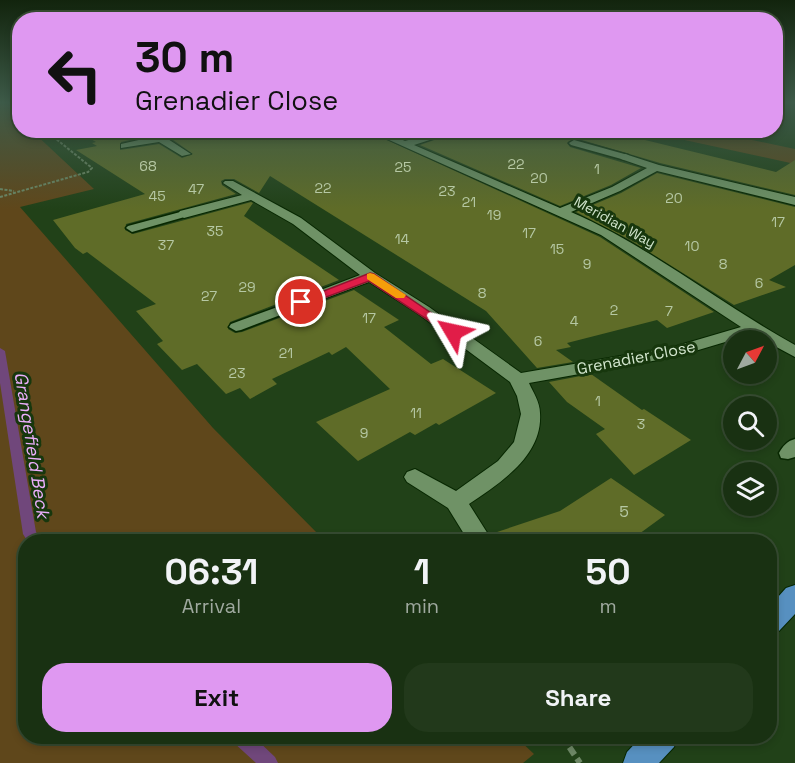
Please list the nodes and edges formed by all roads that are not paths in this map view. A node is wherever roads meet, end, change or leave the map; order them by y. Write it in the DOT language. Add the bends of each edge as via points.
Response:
graph roads {
  1 [pos="391,138"];
  2 [pos="428,138"];
  3 [pos="158,139"];
  4 [pos="574,143"];
  5 [pos="406,144"];
  6 [pos="125,146"];
  7 [pos="186,154"];
  8 [pos="625,157"];
  9 [pos="656,167"];
  10 [pos="229,183"];
  11 [pos="252,196"];
  12 [pos="795,201"];
  13 [pos="563,211"];
  14 [pos="184,214"];
  15 [pos="132,228"];
  16 [pos="370,276"];
  17 [pos="294,305"];
  18 [pos="236,327"];
  19 [pos="752,329"];
  20 [pos="795,352"];
  21 [pos="519,379"];
  22 [pos="415,477"];
  23 [pos="456,502"];
  24 [pos="477,534"];
  25 [pos="795,596"];
  26 [pos="777,615"];
  27 [pos="656,744"];
  28 [pos="638,763"];
  1 -- 5 [label="street, Meridian Way"];
  2 -- 5 [label="street"];
  3 -- 6 [label="street"];
  3 -- 7 [label="street"];
  4 -- 8 [label="lane"];
  5 -- 13 [label="street, Meridian Way"];
  8 -- 9 [label="street"];
  9 -- 12 [label="street"];
  9 -- 13 [label="street"];
  10 -- 11 [label="street"];
  11 -- 14 [label="street"];
  11 -- 16 [label="street" via="297,221"];
  13 -- 19 [label="street, Meridian Way" via="640,251"];
  14 -- 15 [label="lane"];
  16 -- 17 [label="street"];
  16 -- 21 [label="street"];
  17 -- 18 [label="lane"];
  19 -- 20 [label="street, Meridian Way"];
  19 -- 21 [label="street, Grenadier Close" via="675,352"];
  21 -- 23 [label="street" via="531,412 528,439 503,469"];
  22 -- 23 [label="street"];
  23 -- 24 [label="street"];
  25 -- 26 [label="main road"];
  27 -- 28 [label="main road"];
}
